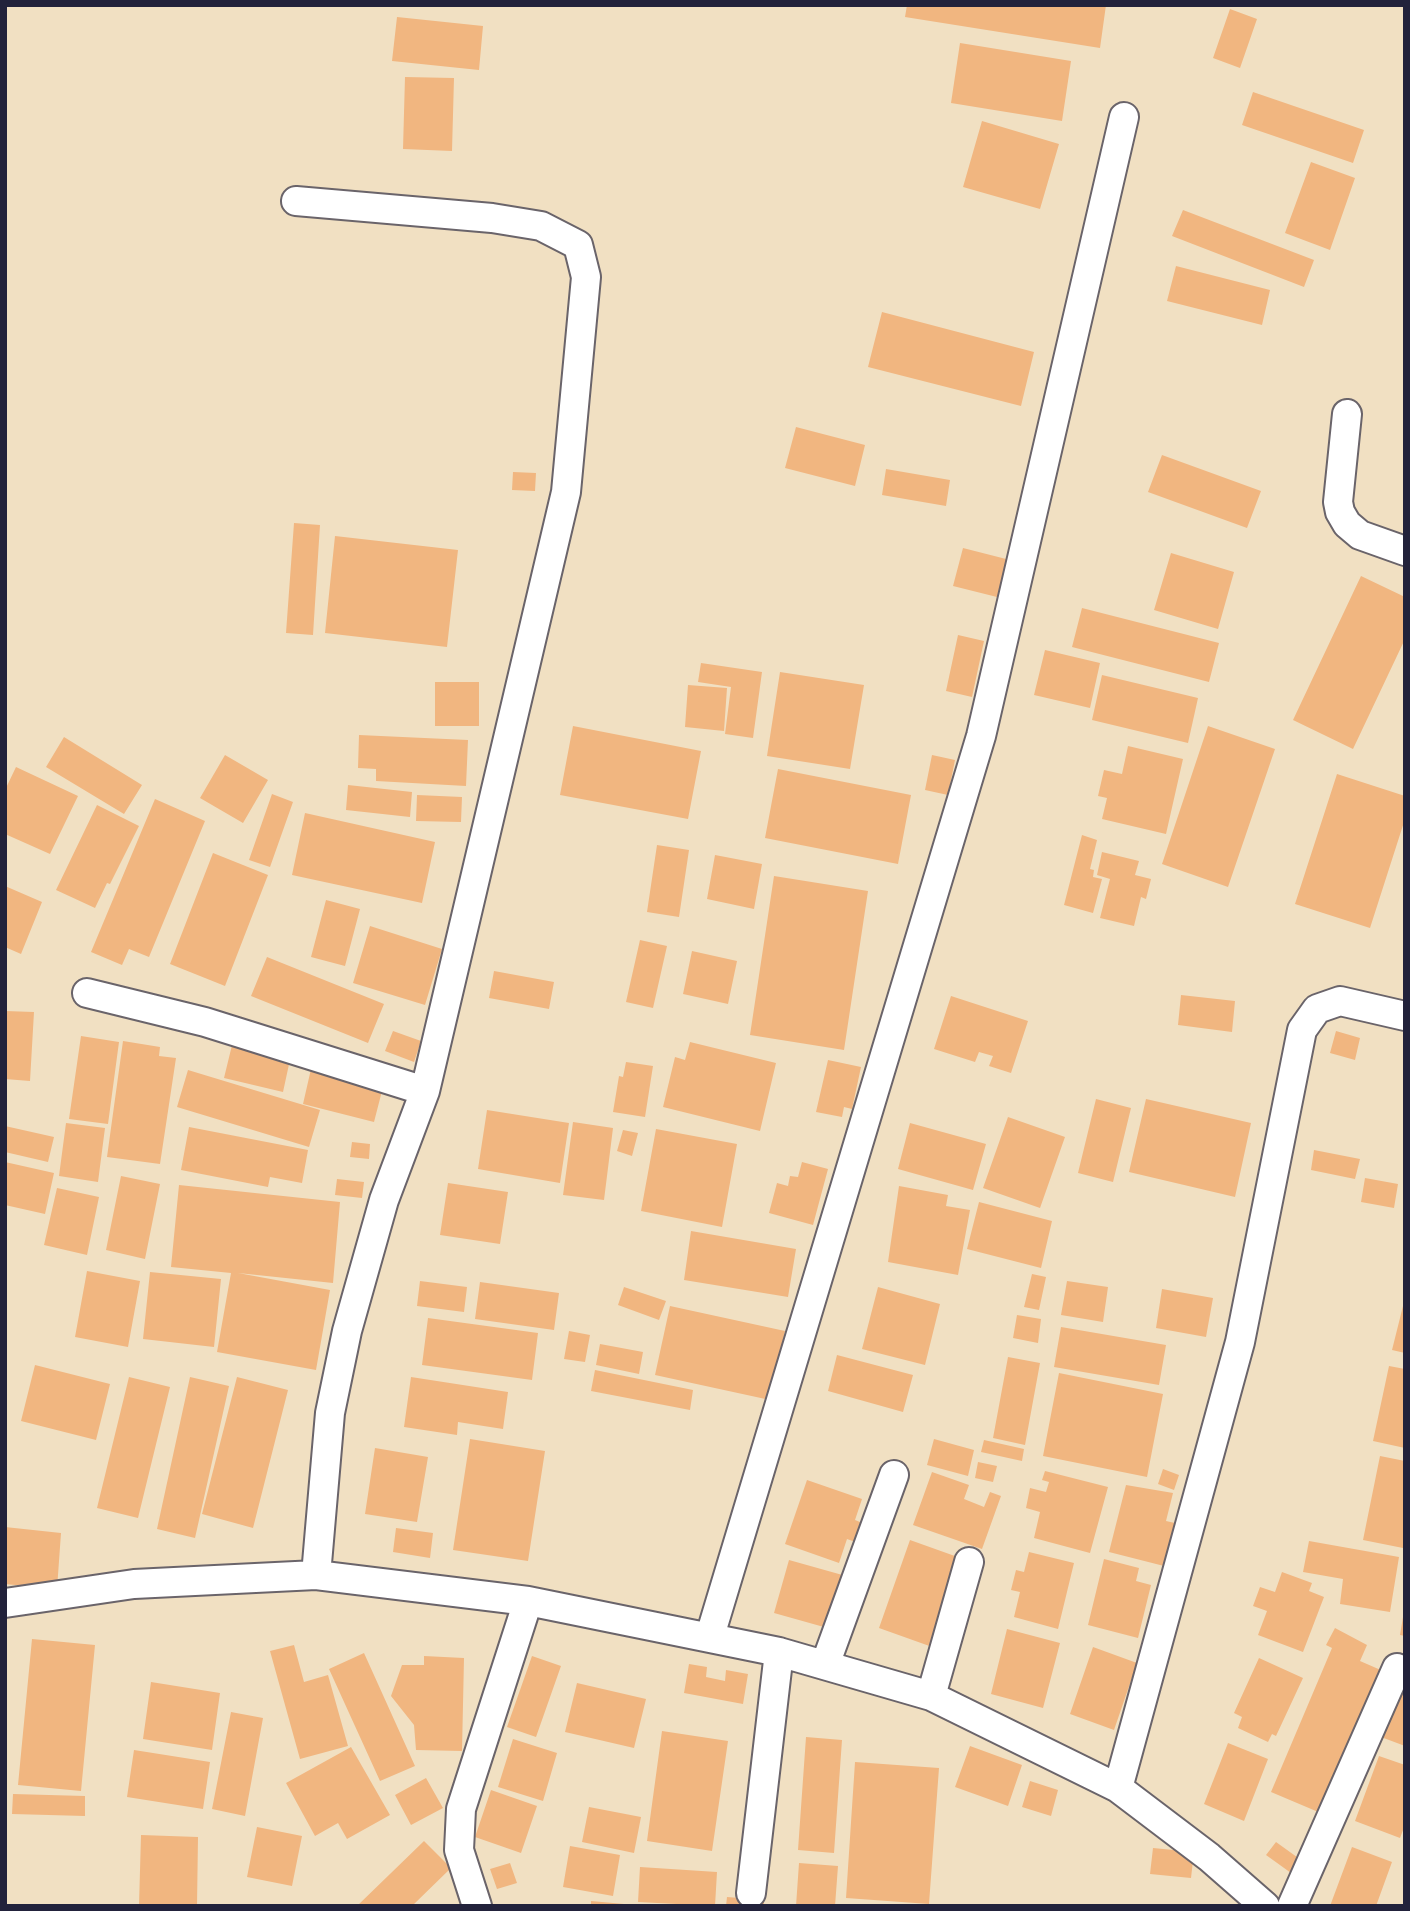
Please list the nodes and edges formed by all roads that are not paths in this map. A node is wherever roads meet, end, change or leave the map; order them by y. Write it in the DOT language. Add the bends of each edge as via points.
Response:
graph roads {
  1 [pos="1124,117"];
  2 [pos="296,201"];
  3 [pos="1347,414"];
  4 [pos="1405,551"];
  5 [pos="87,993"];
  6 [pos="1405,1016"];
  7 [pos="425,1091"];
  8 [pos="894,1475"];
  9 [pos="969,1562"];
  10 [pos="316,1575"];
  11 [pos="528,1601"];
  12 [pos="5,1603"];
  13 [pos="710,1636"];
  14 [pos="779,1652"];
  15 [pos="825,1665"];
  16 [pos="1397,1668"];
  17 [pos="930,1696"];
  18 [pos="1118,1788"];
  19 [pos="751,1893"];
  20 [pos="477,1906"];
  21 [pos="1265,1906"];
  22 [pos="1292,1906"];
  1 -- 13 [label="street" via="981,736"];
  2 -- 7 [label="street" via="541,226 578,245 586,277 566,492"];
  3 -- 4 [label="street" via="1340,512 1360,535"];
  5 -- 7 [label="street" via="205,1023"];
  6 -- 18 [label="street" via="1340,1001 1318,1009 1302,1030 1240,1342"];
  7 -- 10 [label="street" via="384,1200 347,1331 330,1413"];
  8 -- 15 [label="street"];
  9 -- 17 [label="street"];
  10 -- 11 [label="street"];
  10 -- 12 [label="street" via="134,1584"];
  11 -- 13 [label="street"];
  11 -- 20 [label="street" via="461,1809 459,1850"];
  13 -- 14 [label="street"];
  14 -- 15 [label="street"];
  14 -- 19 [label="street"];
  15 -- 17 [label="street"];
  16 -- 22 [label="street"];
  17 -- 18 [label="street"];
  18 -- 21 [label="street"];
}
